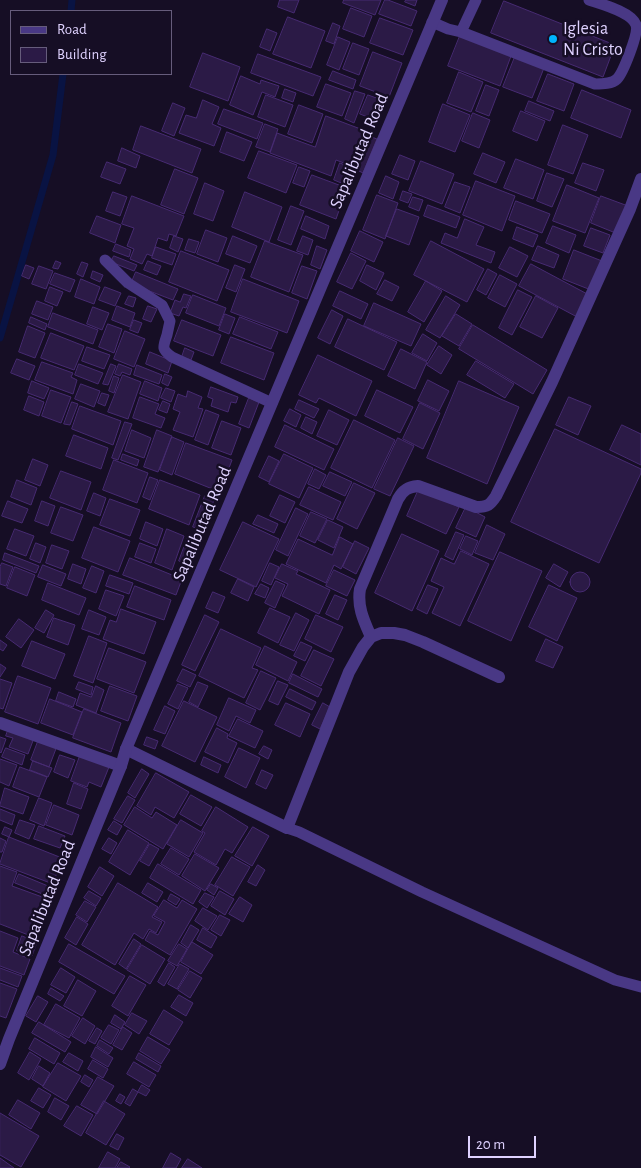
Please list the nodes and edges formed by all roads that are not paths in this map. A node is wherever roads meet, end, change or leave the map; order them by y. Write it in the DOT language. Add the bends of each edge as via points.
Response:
graph roads {
  1 [pos="442,0"];
  2 [pos="476,0"];
  3 [pos="589,0"];
  4 [pos="432,22"];
  5 [pos="461,32"];
  6 [pos="641,179"];
  7 [pos="104,260"];
  8 [pos="272,403"];
  9 [pos="371,637"];
  10 [pos="499,677"];
  11 [pos="0,723"];
  12 [pos="126,749"];
  13 [pos="120,766"];
  14 [pos="287,828"];
  15 [pos="641,988"];
  16 [pos="0,1064"];
  1 -- 4 [label="street, Sapalibutad Road"];
  2 -- 5 [label="lane"];
  3 -- 5 [label="lane" via="617,10 636,25 632,50 618,79 607,84 595,84"];
  4 -- 5 [label="lane"];
  4 -- 8 [label="street, Sapalibutad Road"];
  6 -- 9 [label="street" via="552,382 490,504 476,507 418,486 402,492 360,589 358,599"];
  7 -- 8 [label="lane" via="128,283 162,304 170,321 164,342 167,353"];
  8 -- 12 [label="street, Sapalibutad Road"];
  9 -- 10 [label="street" via="381,633 405,635"];
  9 -- 14 [label="street" via="349,672"];
  11 -- 13 [label="street"];
  12 -- 13 [label="street, Sapalibutad Road"];
  12 -- 14 [label="street"];
  13 -- 16 [label="street, Sapalibutad Road"];
  14 -- 15 [label="lane" via="615,980"];
}
